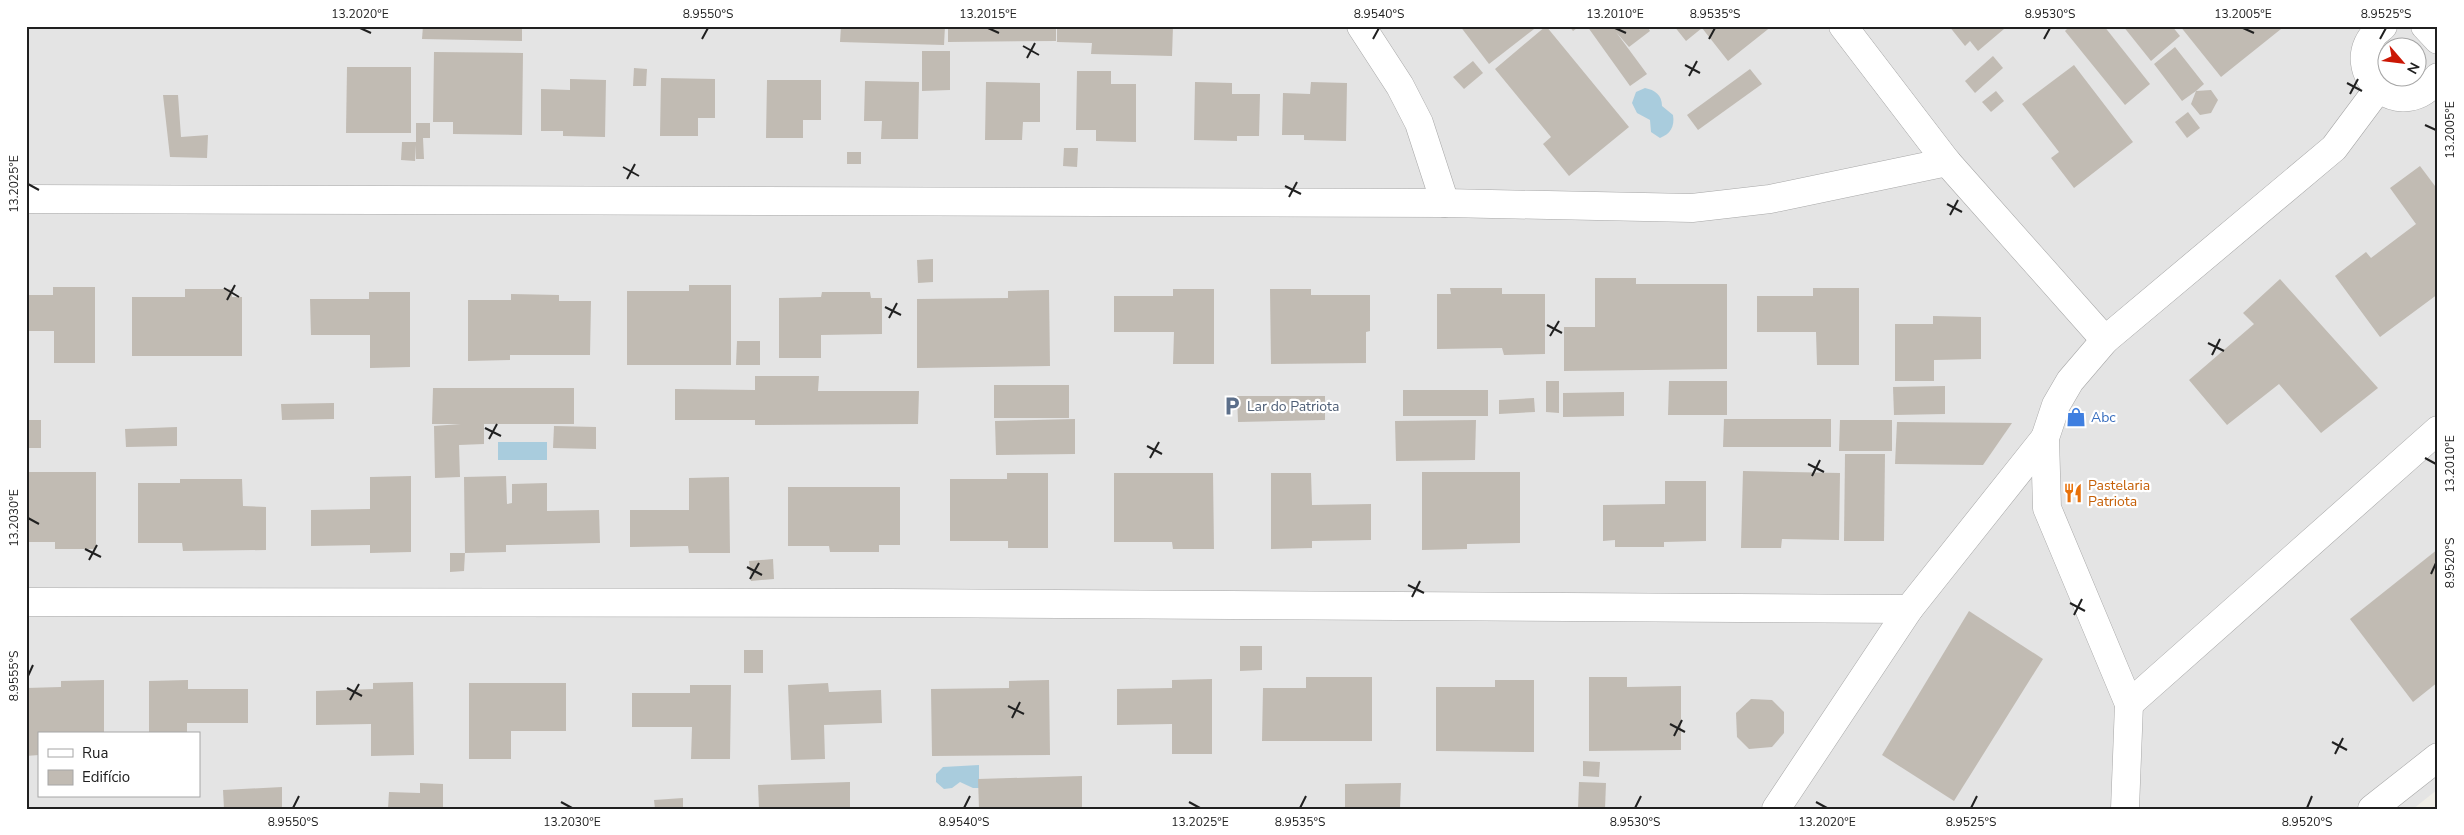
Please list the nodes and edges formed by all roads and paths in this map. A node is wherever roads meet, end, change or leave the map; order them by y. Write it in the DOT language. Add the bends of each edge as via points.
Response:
graph roads {
  1 [pos="1361,26"];
  2 [pos="1843,26"];
  3 [pos="2425,26"];
  4 [pos="2373,30"];
  5 [pos="2438,40"];
  6 [pos="2438,77"];
  7 [pos="2378,89"];
  8 [pos="1947,162"];
  9 [pos="26,199"];
  10 [pos="1445,202"];
  11 [pos="2105,340"];
  12 [pos="2438,430"];
  13 [pos="2045,438"];
  14 [pos="26,602"];
  15 [pos="1909,610"];
  16 [pos="2129,704"];
  17 [pos="2438,757"];
  18 [pos="1776,809"];
  19 [pos="2125,809"];
  20 [pos="2372,809"];
  1 -- 10 [label="street" via="1400,86 1419,123"];
  2 -- 8 [label="street"];
  3 -- 5 [label="street"];
  4 -- 7 [label="street" via="2365,54 2367,74"];
  6 -- 7 [label="street" via="2430,88 2414,97 2395,97"];
  7 -- 11 [label="street" via="2334,148"];
  8 -- 10 [label="street" via="1770,199 1692,208"];
  8 -- 11 [label="street"];
  9 -- 10 [label="street"];
  11 -- 13 [label="street" via="2070,381 2056,405"];
  12 -- 16 [label="street"];
  13 -- 15 [label="street"];
  13 -- 16 [label="street" via="2047,508"];
  14 -- 15 [label="street" via="868,603"];
  15 -- 18 [label="street"];
  16 -- 19 [label="street"];
  17 -- 20 [label="street"];
}
